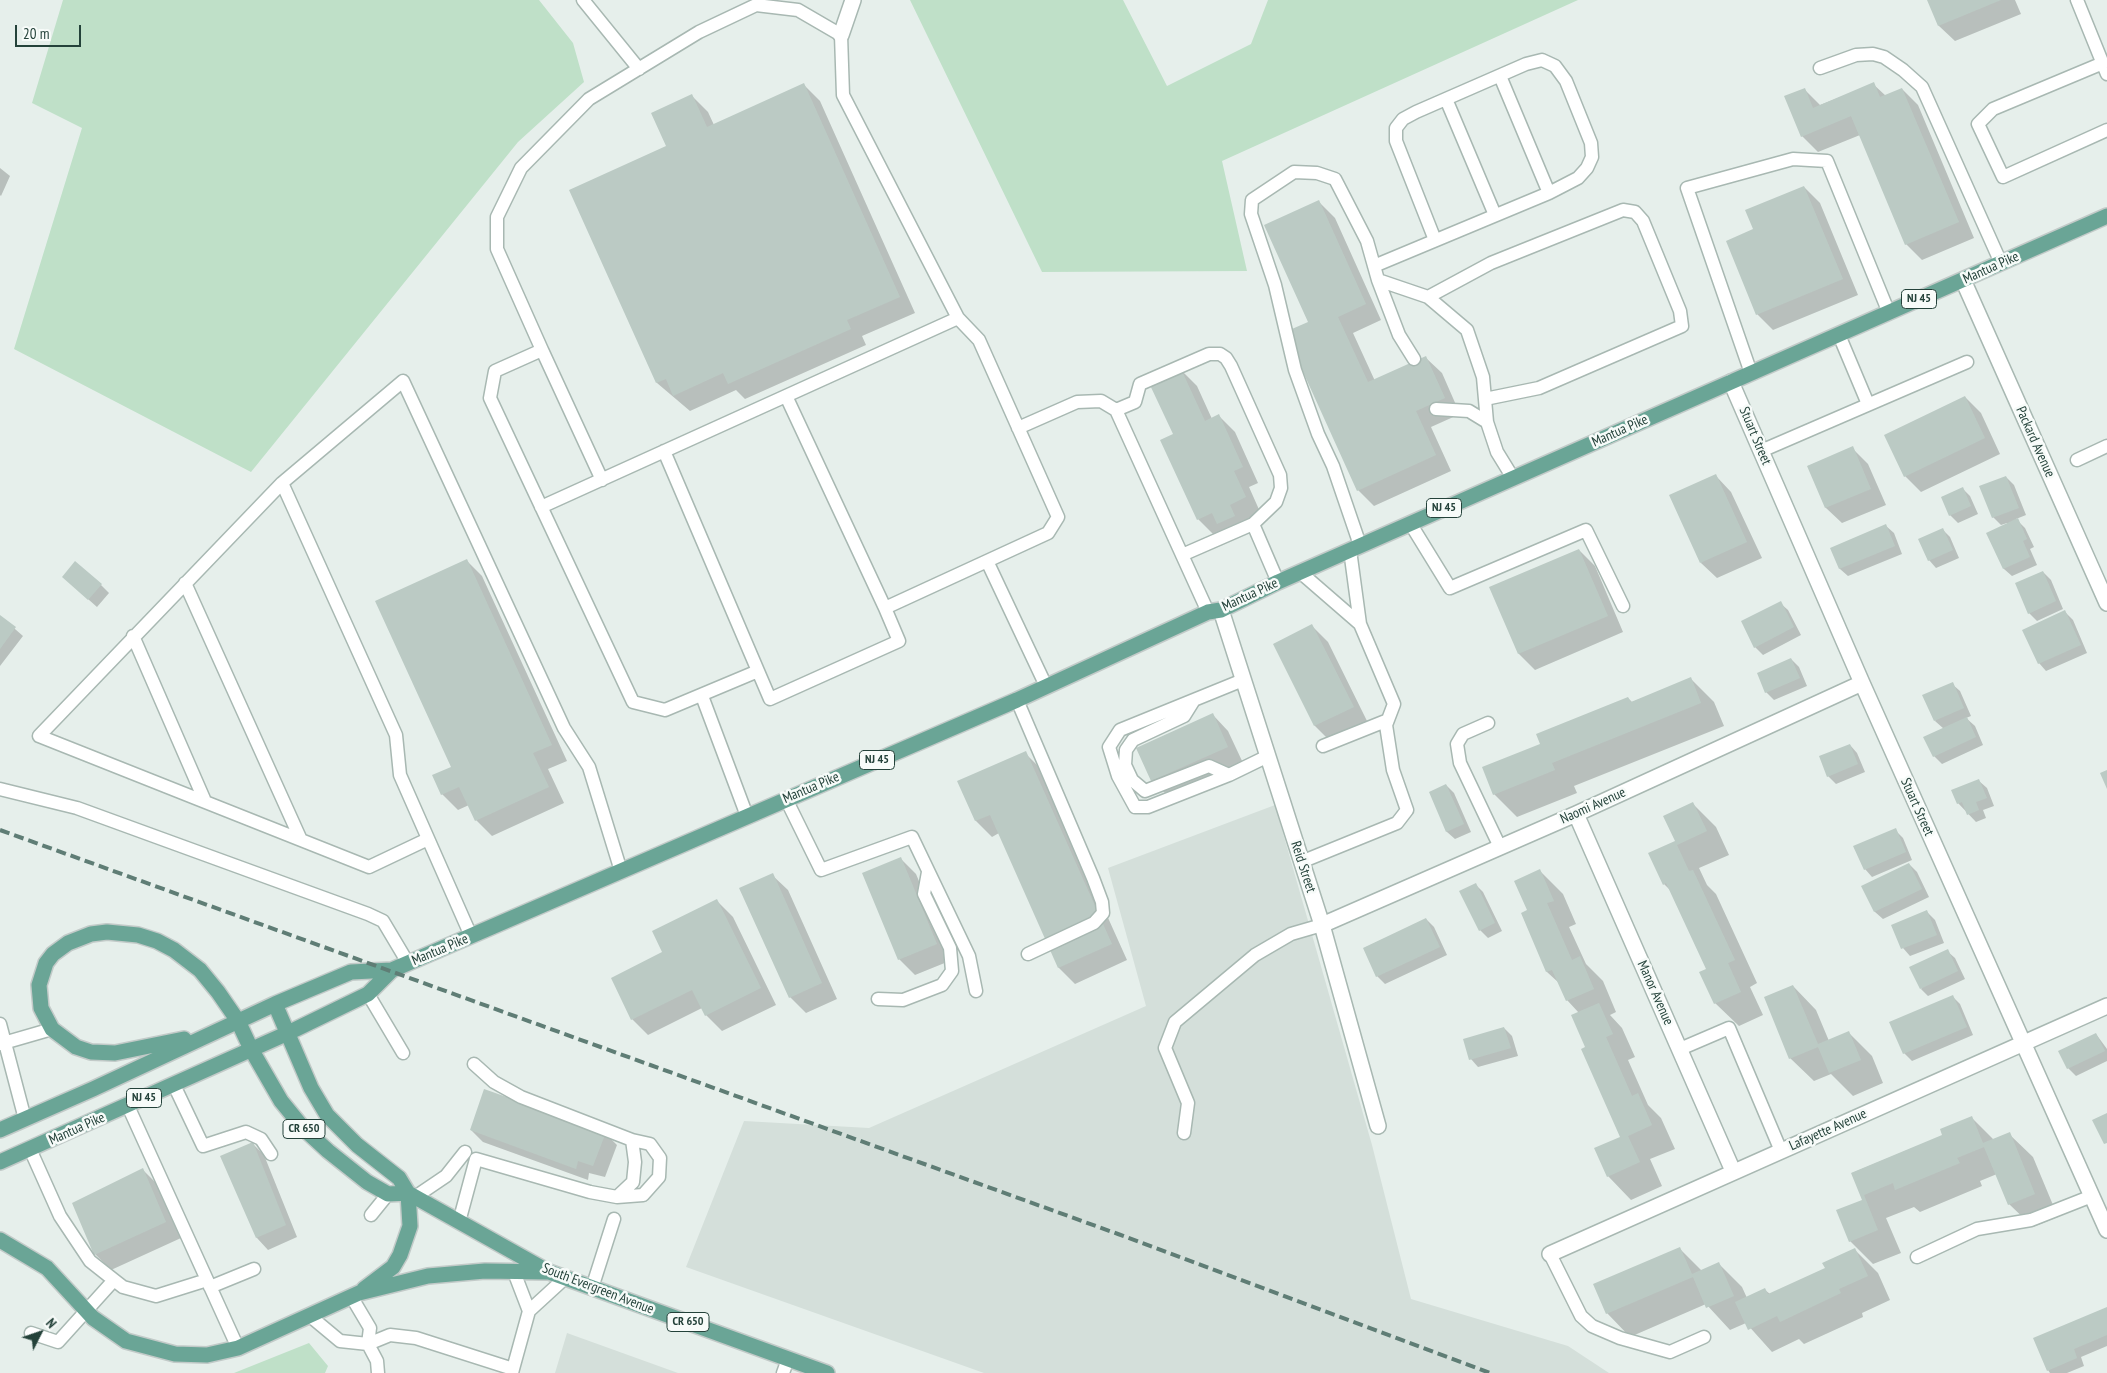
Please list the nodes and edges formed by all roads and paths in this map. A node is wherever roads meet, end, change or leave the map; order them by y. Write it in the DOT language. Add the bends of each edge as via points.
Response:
graph roads {
  1 [pos="583,0"];
  2 [pos="853,0"];
  3 [pos="2077,0"];
  4 [pos="841,35"];
  5 [pos="1820,68"];
  6 [pos="2105,68"];
  7 [pos="639,69"];
  8 [pos="1500,76"];
  9 [pos="1446,100"];
  10 [pos="2107,130"];
  11 [pos="1549,193"];
  12 [pos="1495,215"];
  13 [pos="2107,216"];
  14 [pos="1435,240"];
  15 [pos="2000,263"];
  16 [pos="1374,266"];
  17 [pos="1378,280"];
  18 [pos="1963,280"];
  19 [pos="1428,298"];
  20 [pos="1888,313"];
  21 [pos="958,318"];
  22 [pos="1838,334"];
  23 [pos="542,350"];
  24 [pos="1414,359"];
  25 [pos="1967,362"];
  26 [pos="1751,373"];
  27 [pos="1731,382"];
  28 [pos="786,396"];
  29 [pos="1485,399"];
  30 [pos="1868,404"];
  31 [pos="1436,409"];
  32 [pos="1116,410"];
  33 [pos="1487,422"];
  34 [pos="1018,428"];
  35 [pos="2107,446"];
  36 [pos="1761,451"];
  37 [pos="664,452"];
  38 [pos="2077,460"];
  39 [pos="1513,478"];
  40 [pos="602,480"];
  41 [pos="282,484"];
  42 [pos="541,507"];
  43 [pos="1410,523"];
  44 [pos="1253,524"];
  45 [pos="1355,548"];
  46 [pos="1182,555"];
  47 [pos="987,561"];
  48 [pos="1300,572"];
  49 [pos="1278,582"];
  50 [pos="185,583"];
  51 [pos="2107,603"];
  52 [pos="1623,606"];
  53 [pos="885,608"];
  54 [pos="1215,611"];
  55 [pos="1360,624"];
  56 [pos="133,636"];
  57 [pos="758,671"];
  58 [pos="1243,680"];
  59 [pos="1862,683"];
  60 [pos="1046,686"];
  61 [pos="702,696"];
  62 [pos="1017,700"];
  63 [pos="1194,700"];
  64 [pos="1388,720"];
  65 [pos="1488,723"];
  66 [pos="1323,746"];
  67 [pos="1268,756"];
  68 [pos="1230,775"];
  69 [pos="0,789"];
  70 [pos="204,799"];
  71 [pos="786,799"];
  72 [pos="1576,814"];
  73 [pos="747,816"];
  74 [pos="428,839"];
  75 [pos="301,840"];
  76 [pos="1500,848"];
  77 [pos="1301,862"];
  78 [pos="621,871"];
  79 [pos="928,872"];
  80 [pos="1322,925"];
  81 [pos="470,936"];
  82 [pos="1028,954"];
  83 [pos="408,963"];
  84 [pos="392,970"];
  85 [pos="976,991"];
  86 [pos="368,994"];
  87 [pos="878,999"];
  88 [pos="275,1004"];
  89 [pos="2107,1006"];
  90 [pos="238,1021"];
  91 [pos="0,1024"];
  92 [pos="52,1029"];
  93 [pos="288,1033"];
  94 [pos="207,1034"];
  95 [pos="2,1042"];
  96 [pos="2023,1044"];
  97 [pos="250,1049"];
  98 [pos="1680,1049"];
  99 [pos="403,1054"];
  100 [pos="474,1064"];
  101 [pos="174,1085"];
  102 [pos="128,1106"];
  103 [pos="25,1119"];
  104 [pos="1378,1126"];
  105 [pos="0,1130"];
  106 [pos="1184,1133"];
  107 [pos="632,1140"];
  108 [pos="30,1149"];
  109 [pos="1781,1150"];
  110 [pos="271,1154"];
  111 [pos="471,1156"];
  112 [pos="0,1162"];
  113 [pos="1733,1172"];
  114 [pos="388,1194"];
  115 [pos="411,1195"];
  116 [pos="2092,1196"];
  117 [pos="618,1197"];
  118 [pos="371,1215"];
  119 [pos="614,1219"];
  120 [pos="459,1222"];
  121 [pos="2107,1230"];
  122 [pos="0,1240"];
  123 [pos="1550,1254"];
  124 [pos="1917,1256"];
  125 [pos="254,1269"];
  126 [pos="514,1272"];
  127 [pos="549,1272"];
  128 [pos="565,1278"];
  129 [pos="114,1280"];
  130 [pos="209,1283"];
  131 [pos="592,1288"];
  132 [pos="355,1295"];
  133 [pos="86,1310"];
  134 [pos="529,1312"];
  135 [pos="310,1316"];
  136 [pos="31,1333"];
  137 [pos="1704,1337"];
  138 [pos="368,1344"];
  139 [pos="238,1348"];
  140 [pos="786,1366"];
  141 [pos="512,1371"];
  142 [pos="378,1373"];
  143 [pos="828,1373"];
  1 -- 7 [label="lane"];
  2 -- 4 [label="street"];
  3 -- 6 [label="lane"];
  4 -- 7 [label="lane" via="798,10 756,5 699,32"];
  4 -- 21 [label="lane" via="843,94"];
  5 -- 15 [label="lane" via="1856,55 1873,54 1884,57 1922,87"];
  6 -- 10 [label="lane" via="1993,109 1978,124 2003,177"];
  7 -- 23 [label="lane" via="589,99 521,168 497,217 497,249"];
  8 -- 9 [label="lane"];
  8 -- 11 [label="lane"];
  8 -- 11 [label="lane" via="1542,60 1555,66 1566,81 1591,143 1592,157 1578,178"];
  9 -- 12 [label="lane"];
  9 -- 14 [label="lane" via="1403,119 1396,128 1396,141"];
  11 -- 12 [label="lane"];
  12 -- 14 [label="lane"];
  13 -- 15 [label="main road, Mantua Pike / NJ 45"];
  14 -- 16 [label="lane"];
  15 -- 18 [label="main road, Mantua Pike / NJ 45"];
  16 -- 17 [label="lane"];
  16 -- 45 [label="lane" via="1368,241 1335,178 1294,172 1252,200 1251,214 1275,285 1290,354"];
  17 -- 19 [label="lane"];
  17 -- 24 [label="lane" via="1399,335"];
  18 -- 20 [label="main road, Mantua Pike / NJ 45"];
  18 -- 51 [label="street, Packard Avenue"];
  19 -- 29 [label="lane" via="1467,330 1483,377"];
  19 -- 29 [label="lane" via="1491,263 1623,210 1635,212 1644,221 1680,311 1682,326 1539,388"];
  20 -- 22 [label="main road, Mantua Pike / NJ 45"];
  20 -- 26 [label="lane" via="1827,161 1793,159 1687,188"];
  21 -- 28 [label="lane"];
  21 -- 34 [label="lane" via="979,340"];
  22 -- 26 [label="main road, Mantua Pike / NJ 45"];
  22 -- 30 [label="lane"];
  23 -- 40 [label="lane"];
  23 -- 42 [label="lane" via="495,371 490,398"];
  25 -- 30 [label="lane"];
  26 -- 27 [label="main road, Mantua Pike / NJ 45"];
  27 -- 36 [label="street, Stuart Street"];
  27 -- 39 [label="main road, Mantua Pike / NJ 45"];
  28 -- 37 [label="lane"];
  28 -- 53 [label="lane"];
  29 -- 33 [label="lane"];
  30 -- 36 [label="lane"];
  31 -- 33 [label="lane" via="1469,411"];
  32 -- 34 [label="lane" via="1101,401 1077,402"];
  32 -- 44 [label="lane" via="1135,402 1140,384 1209,354 1220,354 1226,358 1280,475 1281,488 1276,502"];
  32 -- 46 [label="lane"];
  33 -- 39 [label="lane" via="1497,452"];
  34 -- 47 [label="lane" via="1058,517 1048,533"];
  35 -- 38 [label="lane"];
  36 -- 59 [label="street, Stuart Street"];
  37 -- 40 [label="lane"];
  37 -- 57 [label="lane"];
  39 -- 43 [label="main road, Mantua Pike / NJ 45"];
  40 -- 42 [label="lane"];
  41 -- 50 [label="lane"];
  41 -- 74 [label="lane" via="396,735 400,775"];
  41 -- 78 [label="lane" via="403,381 564,728 589,767"];
  42 -- 61 [label="lane" via="633,702 664,710"];
  43 -- 45 [label="main road, Mantua Pike / NJ 45"];
  43 -- 52 [label="lane" via="1450,588 1586,530"];
  44 -- 46 [label="lane"];
  44 -- 49 [label="lane"];
  45 -- 48 [label="main road, Mantua Pike / NJ 45"];
  45 -- 55 [label="lane"];
  46 -- 54 [label="lane"];
  47 -- 53 [label="lane"];
  47 -- 60 [label="lane"];
  48 -- 49 [label="main road, Mantua Pike / NJ 45"];
  48 -- 55 [label="lane"];
  49 -- 54 [label="main road, Mantua Pike / NJ 45"];
  50 -- 56 [label="lane"];
  50 -- 75 [label="lane"];
  53 -- 57 [label="lane" via="899,641 770,699"];
  54 -- 58 [label="street, Reid Street"];
  54 -- 60 [label="main road, Mantua Pike / NJ 45"];
  55 -- 64 [label="lane" via="1394,704"];
  56 -- 70 [label="lane"];
  56 -- 70 [label="lane" via="39,736"];
  57 -- 61 [label="lane"];
  58 -- 63 [label="lane"];
  58 -- 67 [label="street, Reid Street"];
  59 -- 72 [label="street, Naomi Avenue"];
  59 -- 96 [label="street, Stuart Street"];
  60 -- 62 [label="main road, Mantua Pike / NJ 45"];
  61 -- 73 [label="lane"];
  62 -- 71 [label="main road, Mantua Pike / NJ 45"];
  62 -- 82 [label="lane" via="1093,878 1103,913 1094,923"];
  63 -- 68 [label="lane" via="1184,716 1133,740 1126,750 1125,765 1132,780 1145,791 1209,766"];
  63 -- 68 [label="lane" via="1120,730 1109,747 1118,776 1135,807 1148,807"];
  64 -- 66 [label="lane"];
  64 -- 77 [label="lane" via="1392,770 1407,810 1397,823"];
  65 -- 76 [label="lane" via="1464,734 1457,744 1460,763"];
  67 -- 68 [label="lane"];
  67 -- 77 [label="street, Reid Street"];
  69 -- 83 [label="lane" via="77,808 368,914 383,921"];
  70 -- 75 [label="lane"];
  71 -- 73 [label="main road, Mantua Pike / NJ 45"];
  71 -- 79 [label="lane" via="821,870 912,837"];
  72 -- 76 [label="street, Naomi Avenue"];
  72 -- 98 [label="street, Manor Avenue"];
  73 -- 78 [label="main road, Mantua Pike / NJ 45"];
  74 -- 75 [label="lane" via="369,867"];
  74 -- 81 [label="lane"];
  76 -- 80 [label="street, Naomi Avenue"];
  77 -- 80 [label="street, Reid Street"];
  78 -- 81 [label="main road, Mantua Pike / NJ 45"];
  79 -- 85 [label="lane" via="969,956"];
  79 -- 87 [label="lane" via="924,894 950,948 952,971 942,985 903,1000"];
  80 -- 104 [label="street, Reid Street"];
  80 -- 106 [label="lane" via="1291,934 1254,955 1175,1022 1164,1048 1188,1103"];
  81 -- 83 [label="main road, Mantua Pike / NJ 45"];
  83 -- 84 [label="main road, Mantua Pike / NJ 45"];
  84 -- 86 [label="main road, Mantua Pike / NJ 45"];
  84 -- 88 [label="main road, Mantua Pike / NJ 45" via="351,972"];
  86 -- 93 [label="main road, Mantua Pike / NJ 45"];
  86 -- 99 [label="lane"];
  88 -- 90 [label="main road, Mantua Pike / NJ 45"];
  88 -- 93 [label="main road, South Evergreen Avenue / CR 650"];
  89 -- 96 [label="street, Lafayette Avenue"];
  90 -- 92 [label="main road" via="210,981 174,950 138,935 107,932 68,943 46,963 39,997"];
  90 -- 94 [label="main road, Mantua Pike / NJ 45"];
  90 -- 97 [label="main road, CR 650"];
  91 -- 95 [label="lane"];
  92 -- 94 [label="main road" via="76,1048 102,1054"];
  92 -- 95 [label="lane"];
  93 -- 97 [label="main road, Mantua Pike / NJ 45"];
  93 -- 115 [label="main road, South Evergreen Avenue / CR 650" via="311,1088 327,1115 357,1145 399,1178"];
  94 -- 103 [label="main road, Mantua Pike / NJ 45"];
  95 -- 103 [label="lane"];
  96 -- 109 [label="street, Lafayette Avenue"];
  96 -- 116 [label="street, Stuart Street"];
  97 -- 101 [label="main road, Mantua Pike / NJ 45"];
  97 -- 114 [label="main road, CR 650" via="281,1101 303,1128 347,1167"];
  98 -- 109 [label="lane" via="1729,1028"];
  98 -- 113 [label="street, Manor Avenue"];
  100 -- 107 [label="lane" via="494,1082 521,1097"];
  101 -- 102 [label="main road, Mantua Pike / NJ 45"];
  101 -- 110 [label="lane" via="203,1146 246,1132 261,1139"];
  102 -- 108 [label="main road, Mantua Pike / NJ 45"];
  102 -- 130 [label="lane"];
  103 -- 105 [label="main road, Mantua Pike / NJ 45"];
  107 -- 117 [label="lane" via="633,1182"];
  107 -- 117 [label="lane" via="650,1144 660,1158 659,1177 643,1195"];
  108 -- 112 [label="main road, Mantua Pike / NJ 45"];
  108 -- 129 [label="lane" via="60,1216 90,1261"];
  109 -- 113 [label="street, Lafayette Avenue"];
  111 -- 115 [label="lane" via="446,1176"];
  111 -- 117 [label="lane" via="590,1192"];
  111 -- 120 [label="lane"];
  113 -- 123 [label="street, Lafayette Avenue"];
  114 -- 115 [label="main road"];
  114 -- 118 [label="lane"];
  115 -- 120 [label="main road, South Evergreen Avenue / CR 650"];
  115 -- 132 [label="main road" via="410,1226 400,1255 393,1267"];
  116 -- 121 [label="street, Stuart Street"];
  116 -- 124 [label="lane" via="2031,1220 1977,1230"];
  119 -- 131 [label="lane"];
  120 -- 127 [label="main road, South Evergreen Avenue / CR 650"];
  122 -- 133 [label="main road" via="47,1268"];
  123 -- 137 [label="lane" via="1581,1316 1592,1326 1620,1338 1670,1352"];
  125 -- 130 [label="lane"];
  126 -- 127 [label="main road"];
  126 -- 132 [label="main road" via="457,1272 428,1276"];
  126 -- 134 [label="lane"];
  127 -- 128 [label="main road, South Evergreen Avenue / CR 650"];
  128 -- 131 [label="main road, South Evergreen Avenue / CR 650"];
  128 -- 134 [label="lane"];
  129 -- 130 [label="lane" via="124,1287 156,1296"];
  129 -- 133 [label="lane"];
  130 -- 139 [label="lane"];
  131 -- 140 [label="main road, South Evergreen Avenue / CR 650"];
  132 -- 135 [label="main road"];
  132 -- 138 [label="lane" via="370,1328"];
  133 -- 136 [label="lane" via="58,1342"];
  133 -- 139 [label="main road" via="126,1341 174,1354 208,1355"];
  134 -- 141 [label="lane"];
  135 -- 138 [label="lane" via="340,1341"];
  135 -- 139 [label="main road"];
  138 -- 141 [label="lane" via="390,1335 416,1338"];
  138 -- 142 [label="lane" via="377,1361"];
  140 -- 143 [label="main road, South Evergreen Avenue / CR 650"];
}
